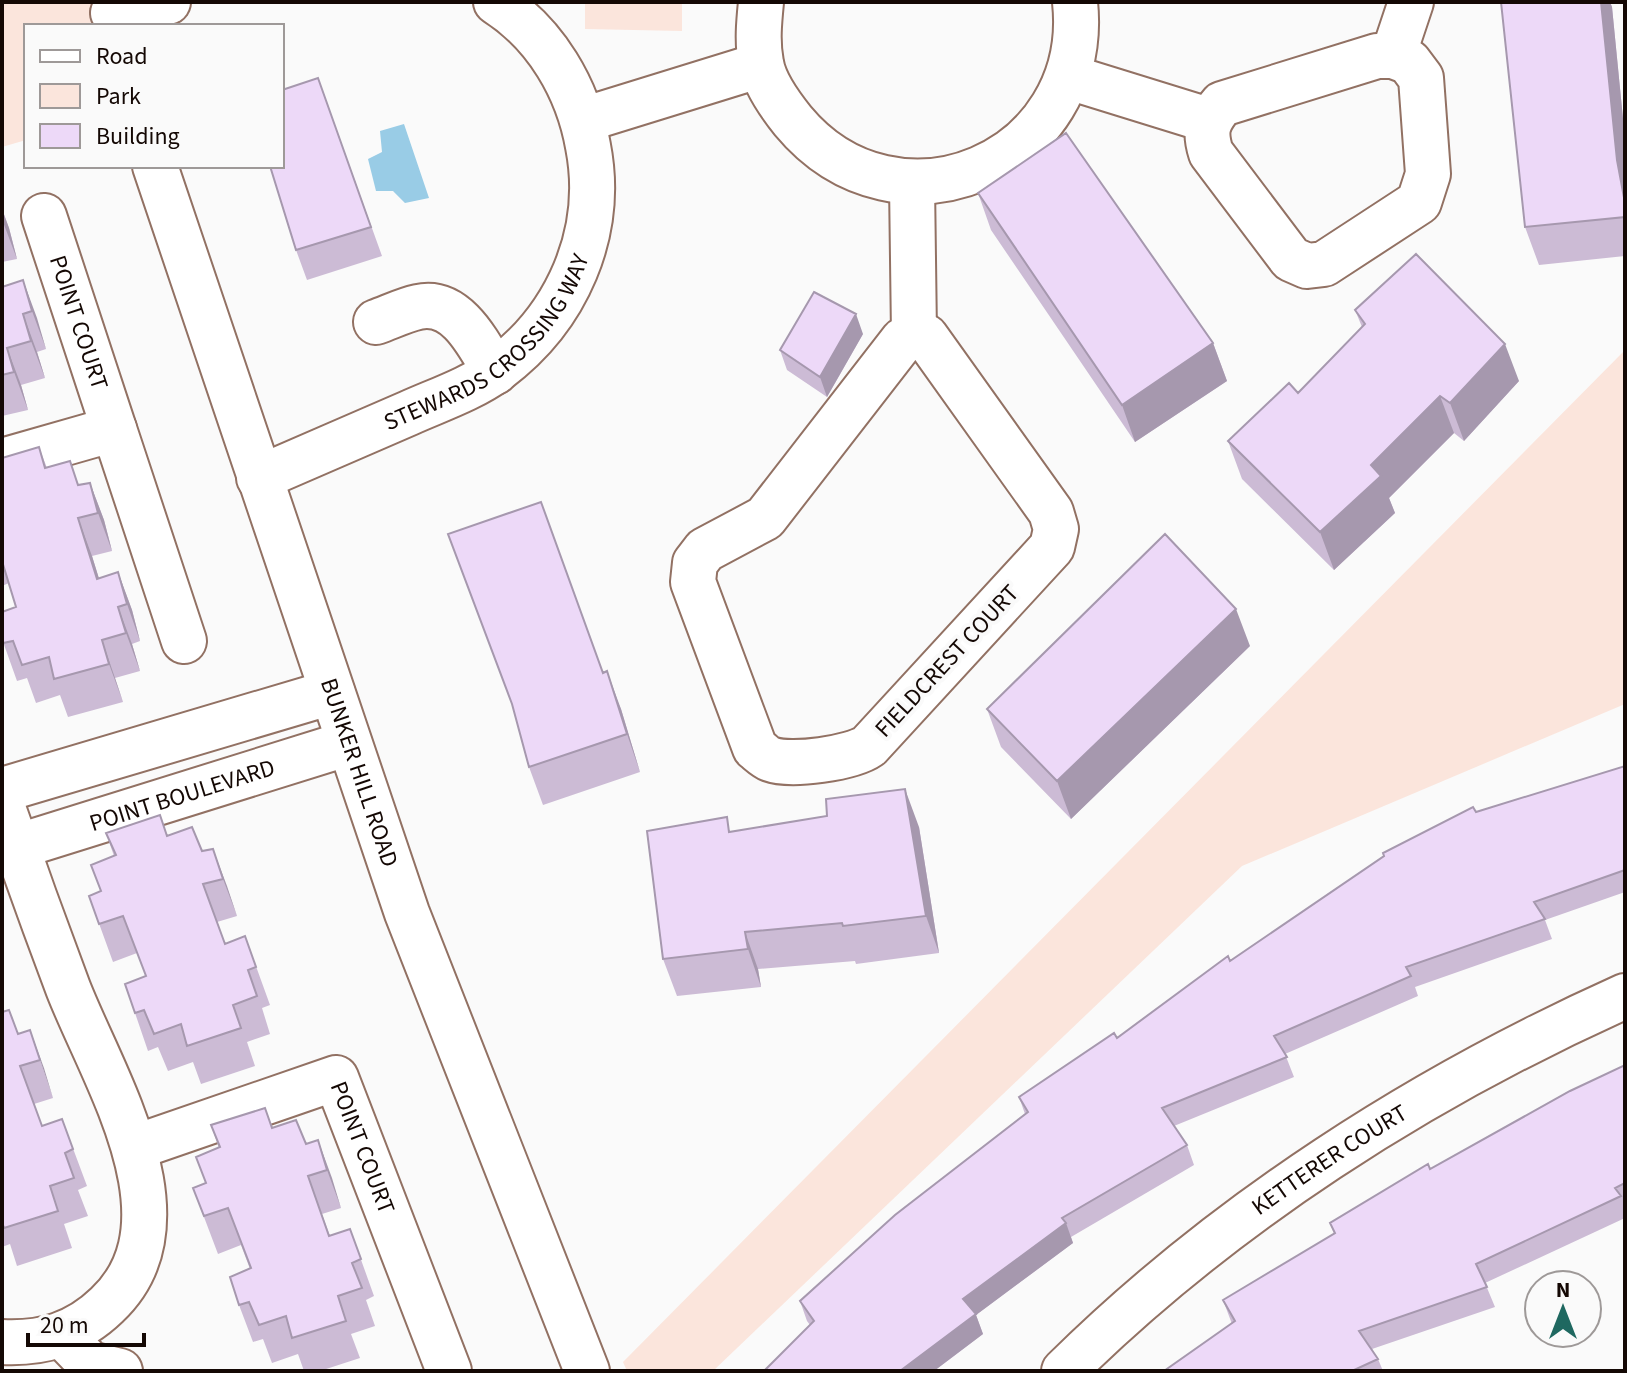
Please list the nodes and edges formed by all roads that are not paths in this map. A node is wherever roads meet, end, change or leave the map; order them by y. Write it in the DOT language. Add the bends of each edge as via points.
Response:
graph roads {
  1 [pos="168,2"];
  2 [pos="496,2"];
  3 [pos="761,2"];
  4 [pos="1075,2"];
  5 [pos="1411,2"];
  6 [pos="113,14"];
  7 [pos="1393,56"];
  8 [pos="761,65"];
  9 [pos="1069,77"];
  10 [pos="583,120"];
  11 [pos="1208,120"];
  12 [pos="156,168"];
  13 [pos="912,183"];
  14 [pos="44,216"];
  15 [pos="376,322"];
  16 [pos="914,335"];
  17 [pos="495,372"];
  18 [pos="114,429"];
  19 [pos="2,461"];
  20 [pos="259,478"];
  21 [pos="184,641"];
  22 [pos="332,692"];
  23 [pos="349,743"];
  24 [pos="2,790"];
  25 [pos="2,805"];
  26 [pos="16,847"];
  27 [pos="1625,996"];
  28 [pos="136,1147"];
  29 [pos="62,1335"];
  30 [pos="2,1342"];
  31 [pos="107,1370"];
  32 [pos="449,1371"];
  33 [pos="587,1371"];
  34 [pos="1064,1371"];
  1 -- 6 [label="street"];
  2 -- 10 [label="street, STEWARDS CROSSING WAY" via="541,42 567,80"];
  3 -- 8 [label="street"];
  4 -- 9 [label="street" via="1078,28"];
  5 -- 7 [label="street"];
  7 -- 11 [label="street" via="1377,56 1222,104"];
  7 -- 11 [label="street" via="1409,62 1421,78 1427,186 1419,202 1324,264 1307,266 1291,259 1211,153"];
  8 -- 10 [label="street"];
  8 -- 13 [label="street" via="783,109 808,139 873,177"];
  9 -- 11 [label="street"];
  9 -- 13 [label="street" via="1053,109 1028,140 994,164 958,178"];
  10 -- 17 [label="street, STEWARDS CROSSING WAY" via="593,170 591,217 580,262 559,305 528,344"];
  12 -- 20 [label="street, BUNKER HILL ROAD"];
  13 -- 16 [label="street"];
  14 -- 18 [label="street, POINT COURT"];
  15 -- 17 [label="street" via="421,306 440,308 467,326"];
  16 -- 16 [label="street, FIELDCREST COURT" via="903,340 765,518 705,550 695,563 693,582 755,748 769,759 855,755 869,746 1052,547 1056,529 1051,512 926,337"];
  17 -- 20 [label="street, STEWARDS CROSSING WAY"];
  18 -- 19 [label="street"];
  18 -- 21 [label="street, POINT COURT"];
  20 -- 22 [label="street, BUNKER HILL ROAD"];
  22 -- 23 [label="street, BUNKER HILL ROAD"];
  22 -- 24 [label="street"];
  23 -- 26 [label="street, POINT BOULEVARD"];
  23 -- 33 [label="street, BUNKER HILL ROAD" via="407,913"];
  25 -- 26 [label="street"];
  26 -- 28 [label="street" via="68,988"];
  27 -- 34 [label="street, KETTERER COURT" via="1446,1086 1316,1166 1177,1270"];
  28 -- 29 [label="street" via="144,1192 132,1270 114,1299 90,1321"];
  28 -- 32 [label="street, POINT COURT" via="336,1078"];
  29 -- 30 [label="street" via="29,1343"];
  29 -- 31 [label="street" via="90,1364"];
}
